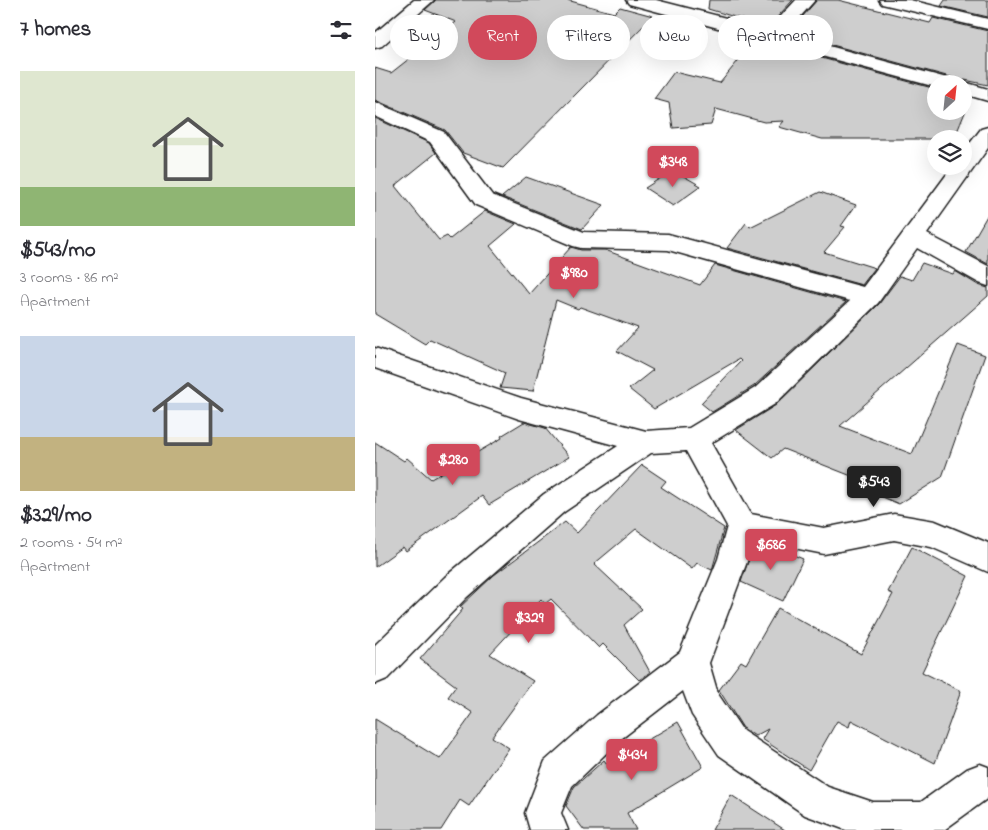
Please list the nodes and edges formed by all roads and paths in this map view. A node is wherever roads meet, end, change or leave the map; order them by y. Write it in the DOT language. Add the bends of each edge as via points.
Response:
graph roads {
  1 [pos="425,0"];
  2 [pos="635,0"];
  3 [pos="806,0"];
  4 [pos="889,0"];
  5 [pos="792,15"];
  6 [pos="718,22"];
  7 [pos="988,24"];
  8 [pos="375,42"];
  9 [pos="833,53"];
  10 [pos="927,78"];
  11 [pos="973,91"];
  12 [pos="988,95"];
  13 [pos="375,108"];
  14 [pos="988,132"];
  15 [pos="913,236"];
  16 [pos="988,277"];
  17 [pos="869,297"];
  18 [pos="375,358"];
  19 [pos="694,439"];
  20 [pos="646,442"];
  21 [pos="743,525"];
  22 [pos="988,558"];
  23 [pos="693,663"];
  24 [pos="375,668"];
  25 [pos="980,782"];
  26 [pos="549,830"];
  1 -- 8 [label="street"];
  2 -- 6 [label="street"];
  3 -- 5 [label="street"];
  4 -- 7 [label="street"];
  9 -- 10 [label="street"];
  11 -- 12 [label="street"];
  13 -- 17 [label="street" via="437,137 484,200 581,240 668,242"];
  14 -- 15 [label="street"];
  15 -- 16 [label="street"];
  15 -- 17 [label="street"];
  17 -- 19 [label="street" via="765,396"];
  18 -- 20 [label="street" via="519,408"];
  19 -- 20 [label="street"];
  19 -- 21 [label="street"];
  20 -- 24 [label="street" via="554,503 456,587"];
  21 -- 22 [label="street" via="823,541 894,527 935,534"];
  21 -- 23 [label="street"];
  23 -- 25 [label="street" via="704,703 731,743 818,802 873,821 927,820"];
  23 -- 26 [label="street" via="609,727 558,774 543,813"];
}
